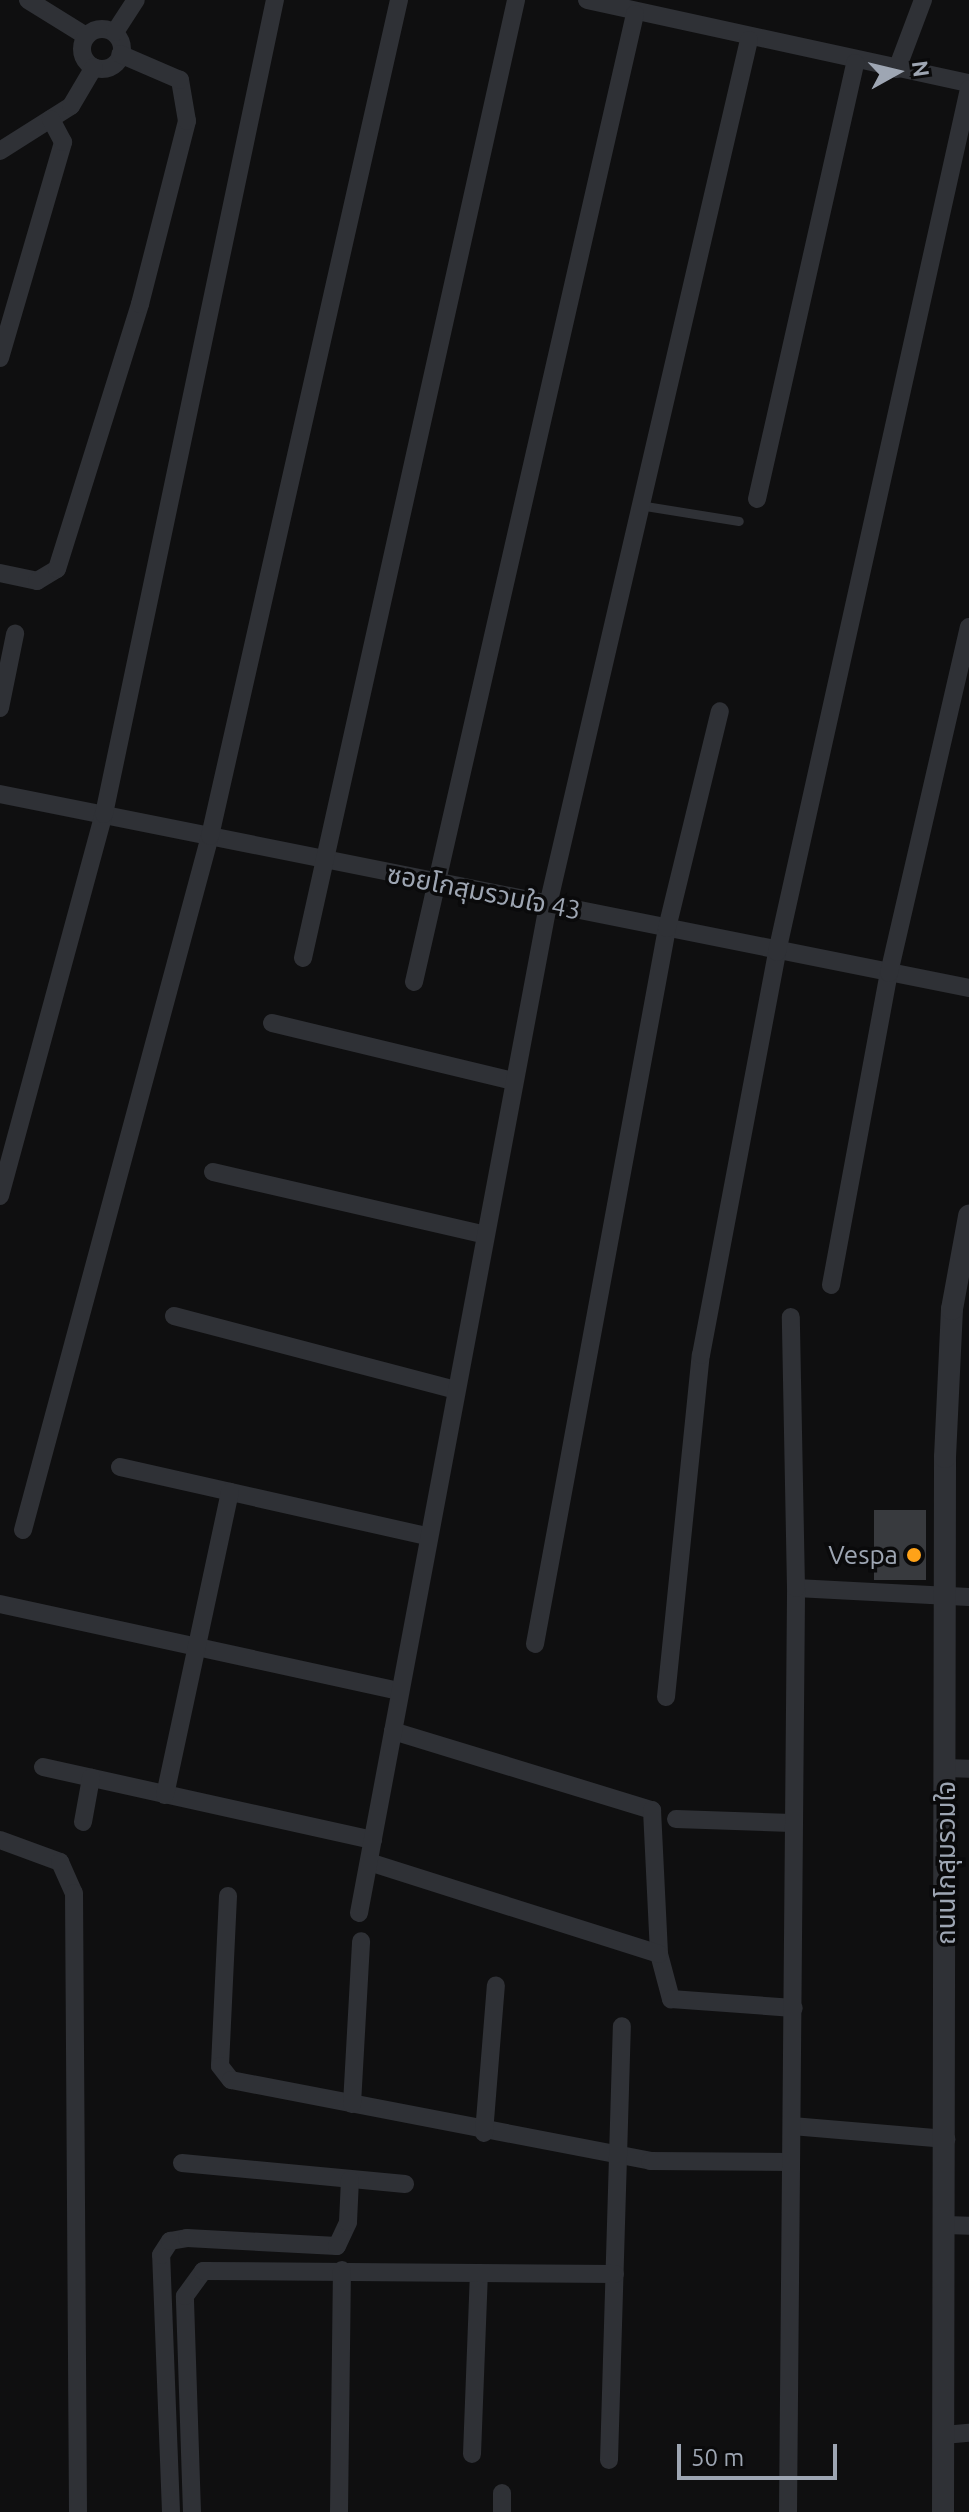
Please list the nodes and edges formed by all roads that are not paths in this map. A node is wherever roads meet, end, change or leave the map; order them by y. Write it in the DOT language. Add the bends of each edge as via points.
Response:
graph roads {
  1 [pos="28,0"];
  2 [pos="136,0"];
  3 [pos="275,0"];
  4 [pos="399,0"];
  5 [pos="516,0"];
  6 [pos="587,0"];
  7 [pos="923,0"];
  8 [pos="666,9"];
  9 [pos="635,14"];
  10 [pos="115,32"];
  11 [pos="86,36"];
  12 [pos="749,40"];
  13 [pos="120,54"];
  14 [pos="855,63"];
  15 [pos="94,67"];
  16 [pos="897,69"];
  17 [pos="969,86"];
  18 [pos="51,119"];
  19 [pos="0,151"];
  20 [pos="0,358"];
  21 [pos="757,499"];
  22 [pos="639,505"];
  23 [pos="739,521"];
  24 [pos="0,573"];
  25 [pos="969,627"];
  26 [pos="15,634"];
  27 [pos="0,708"];
  28 [pos="720,711"];
  29 [pos="0,794"];
  30 [pos="104,814"];
  31 [pos="210,836"];
  32 [pos="322,859"];
  33 [pos="435,882"];
  34 [pos="548,905"];
  35 [pos="667,928"];
  36 [pos="777,952"];
  37 [pos="303,958"];
  38 [pos="889,973"];
  39 [pos="414,982"];
  40 [pos="969,988"];
  41 [pos="272,1023"];
  42 [pos="514,1081"];
  43 [pos="213,1172"];
  44 [pos="0,1196"];
  45 [pos="969,1216"];
  46 [pos="482,1234"];
  47 [pos="831,1285"];
  48 [pos="174,1316"];
  49 [pos="791,1317"];
  50 [pos="453,1389"];
  51 [pos="120,1467"];
  52 [pos="230,1492"];
  53 [pos="23,1530"];
  54 [pos="425,1536"];
  55 [pos="796,1588"];
  56 [pos="958,1597"];
  57 [pos="0,1604"];
  58 [pos="535,1644"];
  59 [pos="196,1649"];
  60 [pos="398,1691"];
  61 [pos="666,1697"];
  62 [pos="393,1731"];
  63 [pos="43,1767"];
  64 [pos="946,1768"];
  65 [pos="969,1769"];
  66 [pos="91,1778"];
  67 [pos="165,1795"];
  68 [pos="676,1819"];
  69 [pos="83,1822"];
  70 [pos="792,1823"];
  71 [pos="0,1840"];
  72 [pos="373,1840"];
  73 [pos="369,1862"];
  74 [pos="228,1896"];
  75 [pos="359,1913"];
  76 [pos="361,1941"];
  77 [pos="659,1954"];
  78 [pos="496,1985"];
  79 [pos="794,2008"];
  80 [pos="622,2026"];
  81 [pos="352,2104"];
  82 [pos="792,2126"];
  83 [pos="484,2133"];
  84 [pos="946,2139"];
  85 [pos="617,2157"];
  86 [pos="791,2162"];
  87 [pos="182,2163"];
  88 [pos="350,2180"];
  89 [pos="405,2184"];
  90 [pos="946,2225"];
  91 [pos="969,2226"];
  92 [pos="342,2270"];
  93 [pos="479,2274"];
  94 [pos="615,2274"];
  95 [pos="969,2433"];
  96 [pos="944,2435"];
  97 [pos="472,2454"];
  98 [pos="609,2460"];
  99 [pos="502,2493"];
  100 [pos="78,2512"];
  101 [pos="171,2512"];
  102 [pos="192,2512"];
  103 [pos="339,2512"];
  104 [pos="502,2512"];
  105 [pos="788,2512"];
  106 [pos="943,2512"];
  1 -- 11 [label="street"];
  2 -- 10 [label="street"];
  3 -- 30 [label="street"];
  4 -- 31 [label="street"];
  5 -- 32 [label="street"];
  6 -- 9 [label="street"];
  7 -- 16 [label="street"];
  8 -- 9 [label="street"];
  8 -- 12 [label="street"];
  9 -- 33 [label="street"];
  10 -- 11 [label="street" via="99,28"];
  10 -- 13 [label="street"];
  11 -- 15 [label="street" via="81,51"];
  12 -- 14 [label="street"];
  12 -- 22 [label="street"];
  13 -- 15 [label="street" via="104,70"];
  13 -- 24 [label="street" via="180,80 187,121 140,304 57,569 37,581"];
  14 -- 16 [label="street"];
  14 -- 21 [label="street"];
  15 -- 18 [label="street" via="71,106"];
  16 -- 17 [label="street"];
  17 -- 36 [label="street"];
  18 -- 19 [label="street"];
  18 -- 20 [label="street" via="63,142"];
  22 -- 23 [label="lane"];
  22 -- 34 [label="street"];
  25 -- 38 [label="street"];
  26 -- 27 [label="street"];
  28 -- 35 [label="street"];
  29 -- 30 [label="street, ซอยโกสุมรวมใจ 43"];
  30 -- 31 [label="street, ซอยโกสุมรวมใจ 43"];
  30 -- 44 [label="street"];
  31 -- 32 [label="street, ซอยโกสุมรวมใจ 43"];
  31 -- 53 [label="street"];
  32 -- 33 [label="street, ซอยโกสุมรวมใจ 43"];
  32 -- 37 [label="street"];
  33 -- 34 [label="street, ซอยโกสุมรวมใจ 43"];
  33 -- 39 [label="street"];
  34 -- 35 [label="street, ซอยโกสุมรวมใจ 43"];
  34 -- 42 [label="street"];
  35 -- 36 [label="street, ซอยโกสุมรวมใจ 43"];
  35 -- 58 [label="street"];
  36 -- 38 [label="street, ซอยโกสุมรวมใจ 43"];
  36 -- 61 [label="street" via="701,1355"];
  38 -- 40 [label="street, ซอยโกสุมรวมใจ 43"];
  38 -- 47 [label="street"];
  41 -- 42 [label="street"];
  42 -- 46 [label="street"];
  43 -- 46 [label="street"];
  45 -- 56 [label="street, ถนนโกสุมรวมใจ" via="948,1377"];
  46 -- 50 [label="street"];
  48 -- 50 [label="street"];
  49 -- 55 [label="street"];
  50 -- 54 [label="street"];
  51 -- 52 [label="street"];
  52 -- 54 [label="street"];
  52 -- 59 [label="street"];
  54 -- 60 [label="street"];
  55 -- 56 [label="street"];
  55 -- 70 [label="street"];
  56 -- 64 [label="street, ถนนโกสุมรวมใจ"];
  57 -- 59 [label="street"];
  59 -- 60 [label="street"];
  59 -- 67 [label="street"];
  60 -- 62 [label="street"];
  62 -- 72 [label="street"];
  62 -- 77 [label="street" via="652,1810"];
  63 -- 66 [label="street"];
  64 -- 65 [label="street"];
  64 -- 84 [label="street, ถนนโกสุมรวมใจ"];
  66 -- 67 [label="street"];
  66 -- 69 [label="street"];
  67 -- 72 [label="street"];
  68 -- 70 [label="street"];
  70 -- 79 [label="street"];
  71 -- 100 [label="street" via="60,1862 74,1893"];
  72 -- 73 [label="street"];
  73 -- 75 [label="street"];
  73 -- 77 [label="street"];
  74 -- 81 [label="street" via="222,2075"];
  76 -- 81 [label="street"];
  77 -- 79 [label="street" via="671,1999"];
  78 -- 83 [label="street"];
  79 -- 82 [label="street"];
  80 -- 85 [label="street"];
  81 -- 83 [label="street"];
  82 -- 84 [label="street"];
  82 -- 86 [label="street"];
  83 -- 85 [label="street"];
  84 -- 90 [label="street, ถนนโกสุมรวมใจ"];
  85 -- 86 [label="street"];
  85 -- 94 [label="street"];
  86 -- 105 [label="street"];
  87 -- 88 [label="street"];
  88 -- 89 [label="street"];
  88 -- 101 [label="street" via="348,2222 337,2246 187,2238 170,2241 161,2255"];
  90 -- 91 [label="street"];
  90 -- 96 [label="street, ถนนโกสุมรวมใจ"];
  92 -- 93 [label="street"];
  92 -- 102 [label="street" via="203,2271 192,2278 185,2296"];
  92 -- 103 [label="street"];
  93 -- 94 [label="street"];
  93 -- 97 [label="street"];
  94 -- 98 [label="street"];
  95 -- 96 [label="street"];
  96 -- 106 [label="street, ถนนโกสุมรวมใจ"];
  99 -- 104 [label="street"];
}
